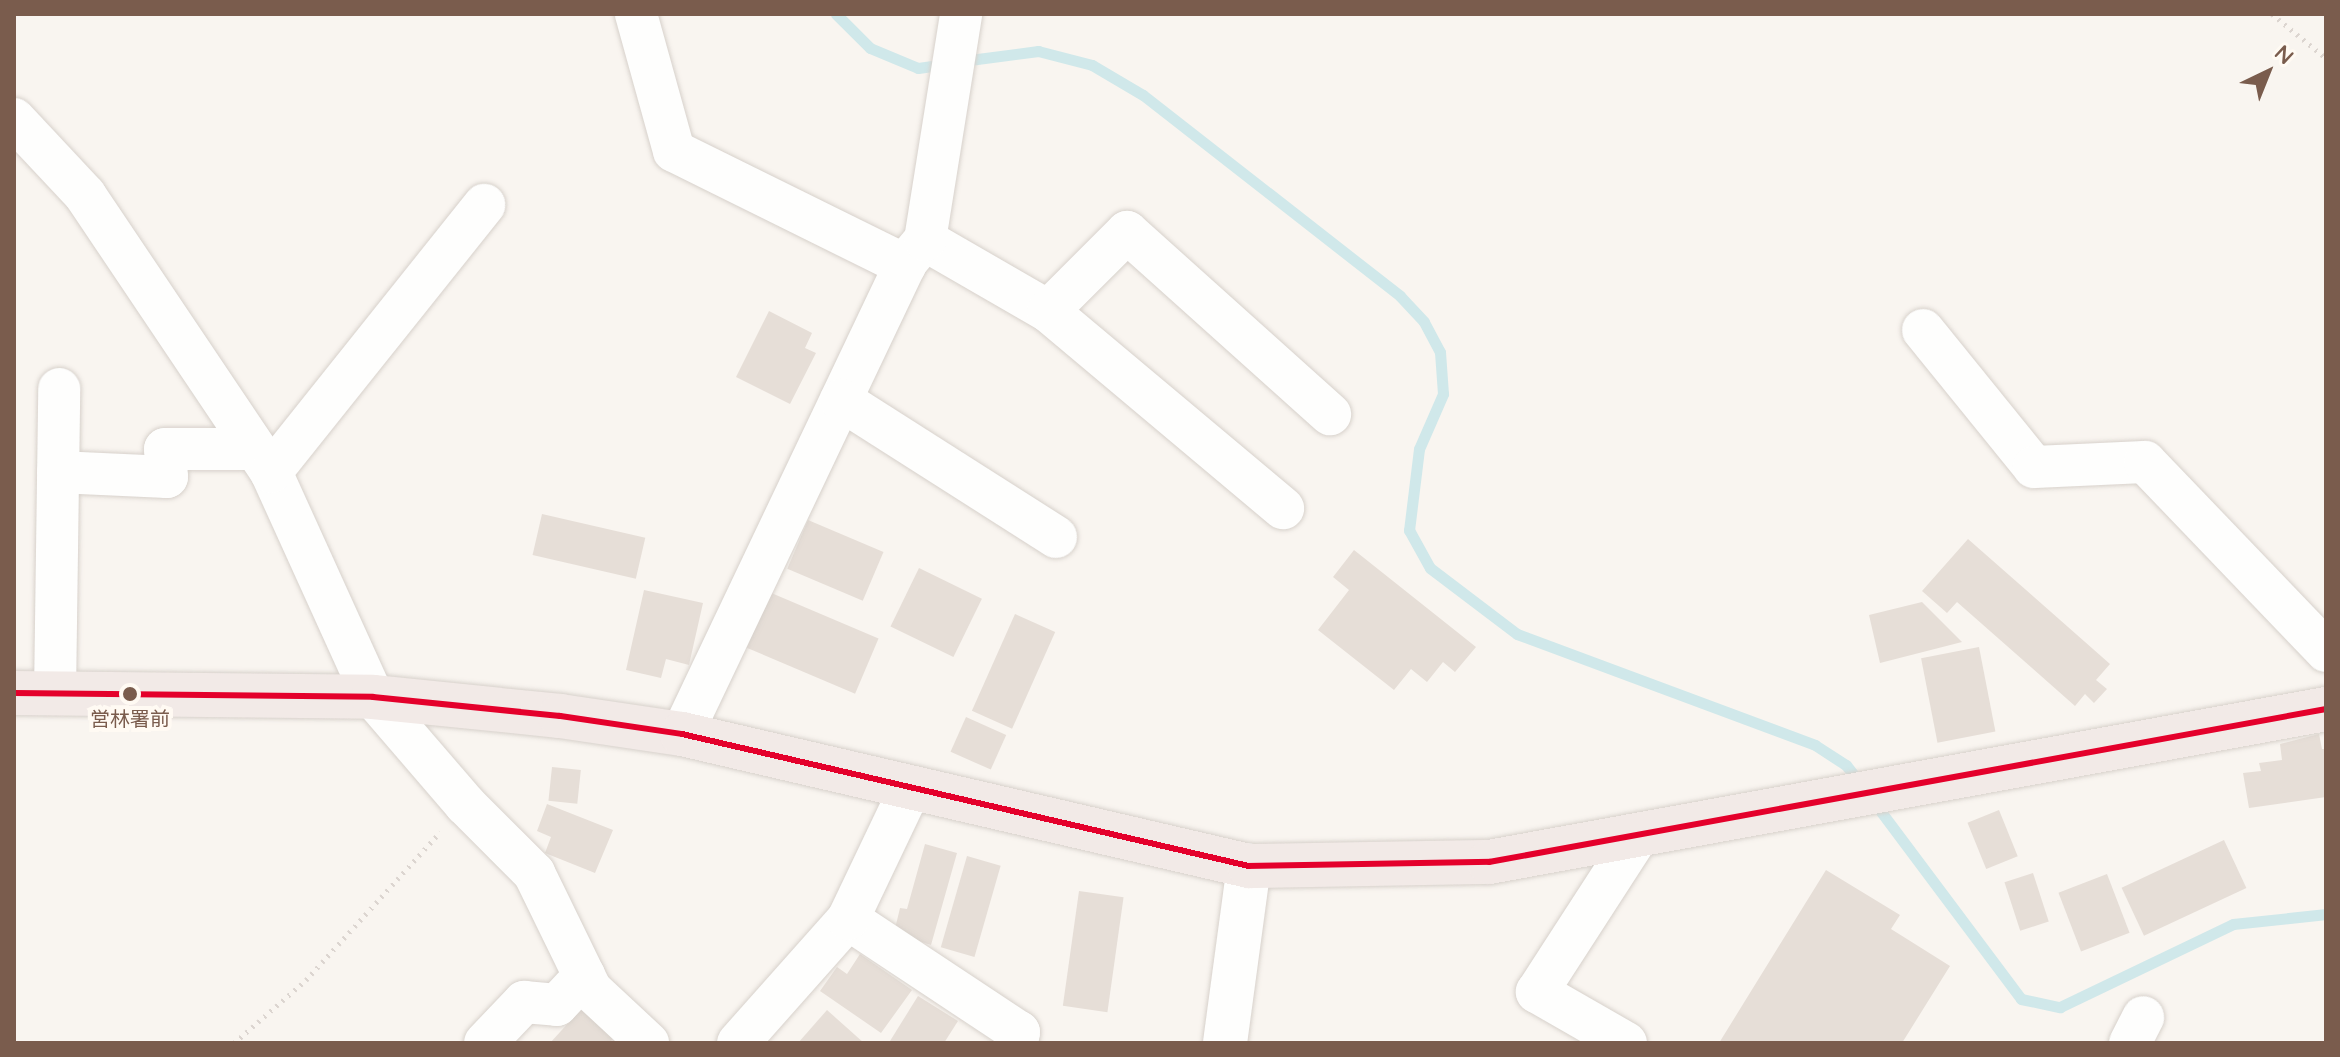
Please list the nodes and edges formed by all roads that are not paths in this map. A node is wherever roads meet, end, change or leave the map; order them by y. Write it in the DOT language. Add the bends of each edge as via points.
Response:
graph roads {
  1 [pos="636,14"];
  2 [pos="961,14"];
  3 [pos="14,119"];
  4 [pos="484,205"];
  5 [pos="915,252"];
  6 [pos="1048,311"];
  7 [pos="1923,330"];
  8 [pos="59,389"];
  9 [pos="841,400"];
  10 [pos="1330,414"];
  11 [pos="263,461"];
  12 [pos="58,472"];
  13 [pos="1283,508"];
  14 [pos="1056,537"];
  15 [pos="2326,651"];
  16 [pos="34,693"];
  17 [pos="373,697"];
  18 [pos="2326,709"];
  19 [pos="682,734"];
  20 [pos="911,787"];
  21 [pos="1636,839"];
  22 [pos="1249,866"];
  23 [pos="848,919"];
  24 [pos="584,976"];
  25 [pos="485,1043"];
  26 [pos="648,1043"];
  27 [pos="738,1043"];
  28 [pos="1017,1043"];
  29 [pos="1225,1043"];
  30 [pos="1626,1043"];
  1 -- 5 [label="street" via="674,151"];
  2 -- 5 [label="street"];
  3 -- 11 [label="street" via="85,195"];
  4 -- 11 [label="street"];
  5 -- 6 [label="street"];
  5 -- 9 [label="street"];
  6 -- 10 [label="street" via="1127,232"];
  6 -- 13 [label="street"];
  7 -- 15 [label="street" via="2034,467 2145,462"];
  8 -- 12 [label="street"];
  9 -- 14 [label="street"];
  9 -- 19 [label="street"];
  11 -- 12 [label="street" via="165,449 167,477"];
  11 -- 17 [label="street"];
  12 -- 16 [label="street"];
  16 -- 17 [label="highway"];
  17 -- 19 [label="highway"];
  17 -- 24 [label="street" via="465,804 534,873"];
  18 -- 21 [label="highway"];
  19 -- 20 [label="highway"];
  20 -- 22 [label="highway"];
  20 -- 23 [label="street"];
  21 -- 22 [label="highway" via="1489,862"];
  21 -- 30 [label="street" via="1537,992"];
  22 -- 29 [label="street"];
  23 -- 27 [label="street"];
  23 -- 28 [label="street" via="1019,1032"];
  24 -- 25 [label="street" via="557,1005 524,1002"];
  24 -- 26 [label="street" via="591,990"];
}
